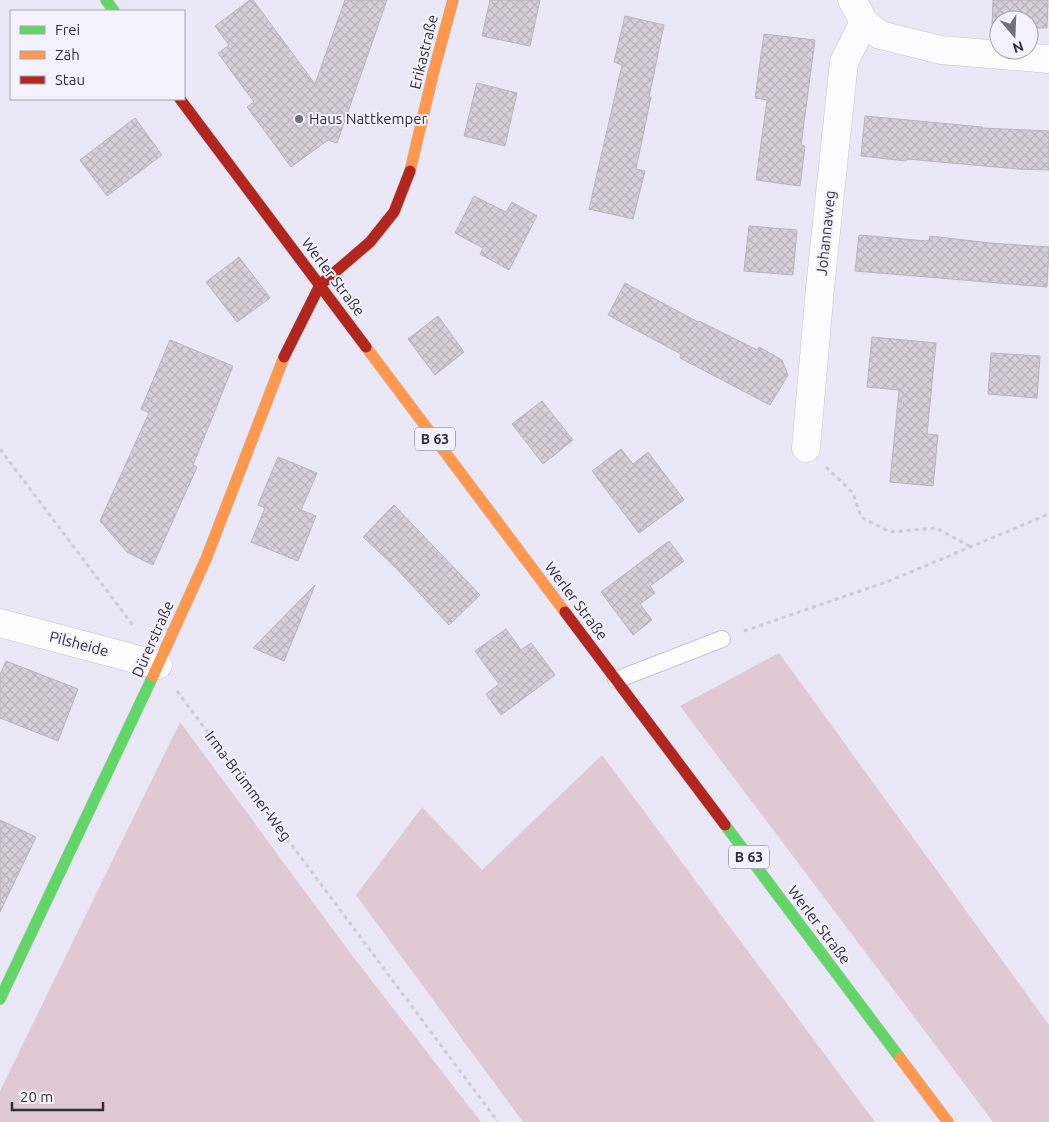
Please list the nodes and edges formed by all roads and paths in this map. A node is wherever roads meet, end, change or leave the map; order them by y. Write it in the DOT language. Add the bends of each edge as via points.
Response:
graph roads {
  1 [pos="453,0"];
  2 [pos="858,11"];
  3 [pos="1049,60"];
  4 [pos="181,100"];
  5 [pos="320,285"];
  6 [pos="0,448"];
  7 [pos="806,448"];
  8 [pos="1049,514"];
  9 [pos="971,547"];
  10 [pos="0,624"];
  11 [pos="722,639"];
  12 [pos="158,665"];
  13 [pos="616,680"];
  14 [pos="0,999"];
  15 [pos="498,1122"];
  16 [pos="948,1122"];
  1 -- 5 [label="main road, Erikastraße" via="410,177 394,212 370,242"];
  2 -- 3 [label="street" via="880,35 941,50"];
  2 -- 7 [label="street, Johannaweg" via="844,62"];
  4 -- 5 [label="main road, Werler Straße / B 63"];
  5 -- 12 [label="main road, Dürerstraße" via="279,366 206,559"];
  5 -- 13 [label="main road, Werler Straße / B 63"];
  6 -- 12 [label="path, Irma-Brümmer-Weg" via="134,625"];
  7 -- 9 [label="path" via="853,493 861,517 890,532 936,528"];
  8 -- 9 [label="path"];
  9 -- 11 [label="path"];
  10 -- 12 [label="street, Pilsheide"];
  11 -- 13 [label="lane"];
  12 -- 14 [label="main road, Dürerstraße"];
  12 -- 15 [label="path, Irma-Brümmer-Weg"];
  13 -- 16 [label="main road, Werler Straße / B 63"];
}
